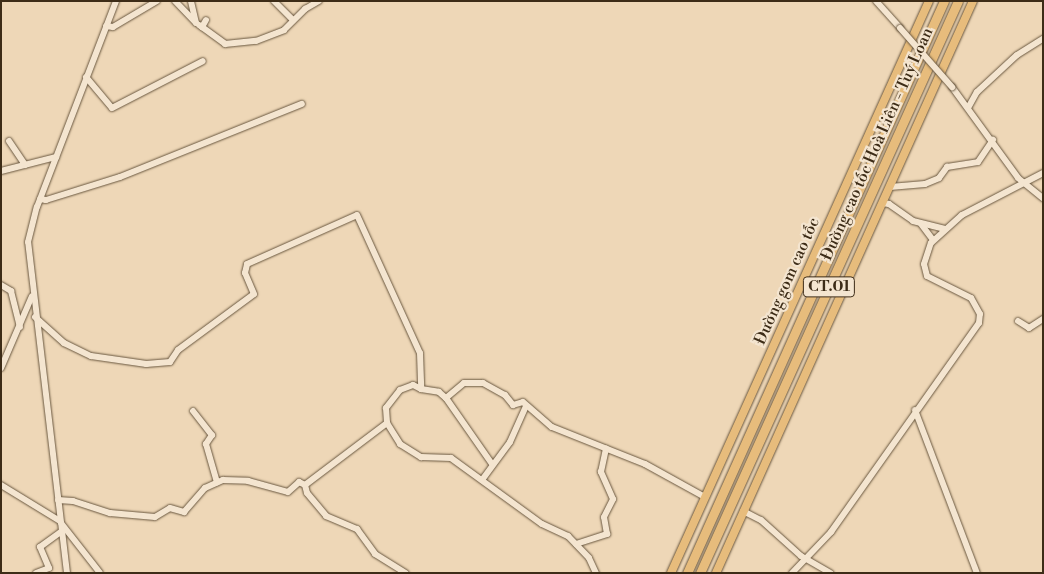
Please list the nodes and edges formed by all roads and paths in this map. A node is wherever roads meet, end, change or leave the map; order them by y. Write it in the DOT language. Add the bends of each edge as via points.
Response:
graph roads {
  1 [pos="116,1"];
  2 [pos="157,1"];
  3 [pos="175,1"];
  4 [pos="191,1"];
  5 [pos="274,1"];
  6 [pos="319,1"];
  7 [pos="876,1"];
  8 [pos="929,1"];
  9 [pos="944,1"];
  10 [pos="958,1"];
  11 [pos="973,1"];
  12 [pos="206,20"];
  13 [pos="293,20"];
  14 [pos="199,25"];
  15 [pos="106,26"];
  16 [pos="1043,39"];
  17 [pos="203,61"];
  18 [pos="86,77"];
  19 [pos="302,104"];
  20 [pos="968,108"];
  21 [pos="993,140"];
  22 [pos="9,141"];
  23 [pos="56,157"];
  24 [pos="25,165"];
  25 [pos="1,171"];
  26 [pos="1043,172"];
  27 [pos="1022,182"];
  28 [pos="890,187"];
  29 [pos="1043,198"];
  30 [pos="40,199"];
  31 [pos="882,203"];
  32 [pos="921,224"];
  33 [pos="945,229"];
  34 [pos="933,240"];
  35 [pos="1,285"];
  36 [pos="33,295"];
  37 [pos="35,317"];
  38 [pos="1043,319"];
  39 [pos="1018,320"];
  40 [pos="20,327"];
  41 [pos="1,368"];
  42 [pos="421,389"];
  43 [pos="446,398"];
  44 [pos="526,406"];
  45 [pos="915,410"];
  46 [pos="193,411"];
  47 [pos="387,423"];
  48 [pos="606,449"];
  49 [pos="492,464"];
  50 [pos="482,480"];
  51 [pos="218,482"];
  52 [pos="1,484"];
  53 [pos="305,485"];
  54 [pos="705,497"];
  55 [pos="58,500"];
  56 [pos="743,512"];
  57 [pos="60,522"];
  58 [pos="62,531"];
  59 [pos="576,544"];
  60 [pos="806,559"];
  61 [pos="36,573"];
  62 [pos="67,573"];
  63 [pos="100,573"];
  64 [pos="406,573"];
  65 [pos="596,573"];
  66 [pos="671,573"];
  67 [pos="687,573"];
  68 [pos="700,573"];
  69 [pos="716,573"];
  70 [pos="792,573"];
  71 [pos="830,573"];
  72 [pos="977,573"];
  1 -- 15 [label="street"];
  2 -- 15 [label="street" via="113,27"];
  3 -- 14 [label="street"];
  4 -- 14 [label="street"];
  5 -- 13 [label="street"];
  6 -- 13 [label="street"];
  7 -- 20 [label="street, bridge"];
  8 -- 54 [label="main road, Đường gom cao tốc"];
  9 -- 67 [label="highway, Đường cao tốc Hoà Liên - Tuý Loan / CT.01"];
  10 -- 68 [label="highway, Đường cao tốc Hoà Liên - Tuý Loan / CT.01"];
  11 -- 28 [label="main road"];
  12 -- 14 [label="street"];
  13 -- 14 [label="street" via="284,30 269,37 225,44"];
  15 -- 18 [label="street"];
  16 -- 20 [label="street" via="1017,55 977,92"];
  17 -- 18 [label="street" via="112,108"];
  18 -- 23 [label="street"];
  19 -- 30 [label="street" via="120,177 46,200"];
  20 -- 21 [label="street"];
  21 -- 27 [label="street"];
  21 -- 28 [label="street" via="978,162 947,167 939,178 925,184"];
  22 -- 24 [label="street"];
  23 -- 24 [label="street"];
  23 -- 30 [label="street"];
  24 -- 25 [label="street"];
  26 -- 27 [label="street"];
  27 -- 29 [label="street"];
  27 -- 33 [label="street" via="962,215"];
  28 -- 31 [label="main road"];
  30 -- 36 [label="street" via="28,242"];
  31 -- 32 [label="street" via="890,204 910,220"];
  31 -- 56 [label="main road"];
  32 -- 33 [label="street"];
  32 -- 34 [label="street"];
  33 -- 34 [label="street"];
  34 -- 45 [label="street" via="925,258 927,276 968,296 976,304 980,319 966,345"];
  35 -- 40 [label="street" via="11,291"];
  36 -- 37 [label="street"];
  36 -- 40 [label="street"];
  37 -- 42 [label="street" via="64,343 91,356 146,364 170,362 178,350 254,294 245,273 247,264 357,215 420,353"];
  37 -- 55 [label="street"];
  38 -- 39 [label="street" via="1029,328"];
  40 -- 41 [label="street"];
  42 -- 43 [label="street" via="439,392"];
  42 -- 47 [label="street" via="408,386 395,394 386,408"];
  43 -- 44 [label="street" via="464,384 477,381 505,395 513,405 522,402"];
  43 -- 49 [label="street"];
  44 -- 48 [label="street" via="552,427"];
  44 -- 49 [label="street" via="510,442"];
  45 -- 60 [label="street" via="831,532"];
  45 -- 72 [label="street"];
  46 -- 51 [label="street" via="212,435 206,444"];
  47 -- 50 [label="street" via="409,452 421,458 448,456"];
  47 -- 53 [label="street"];
  48 -- 54 [label="street" via="645,464"];
  48 -- 59 [label="street" via="601,472 613,499 604,518 606,534"];
  49 -- 50 [label="street"];
  50 -- 59 [label="street" via="542,524 568,536"];
  51 -- 53 [label="street" via="234,479 288,492 299,482"];
  51 -- 55 [label="street" via="206,488 184,512 170,508 155,517 110,513 73,501"];
  52 -- 57 [label="street"];
  53 -- 64 [label="street" via="307,493 326,516 357,529 375,554"];
  54 -- 66 [label="main road, Đường gom cao tốc"];
  55 -- 57 [label="street"];
  56 -- 60 [label="street" via="761,520"];
  56 -- 69 [label="main road"];
  57 -- 58 [label="street"];
  57 -- 63 [label="street"];
  58 -- 61 [label="street" via="40,546 49,568"];
  58 -- 62 [label="street"];
  59 -- 65 [label="street" via="589,558"];
  60 -- 70 [label="street"];
  60 -- 71 [label="street"];
}
